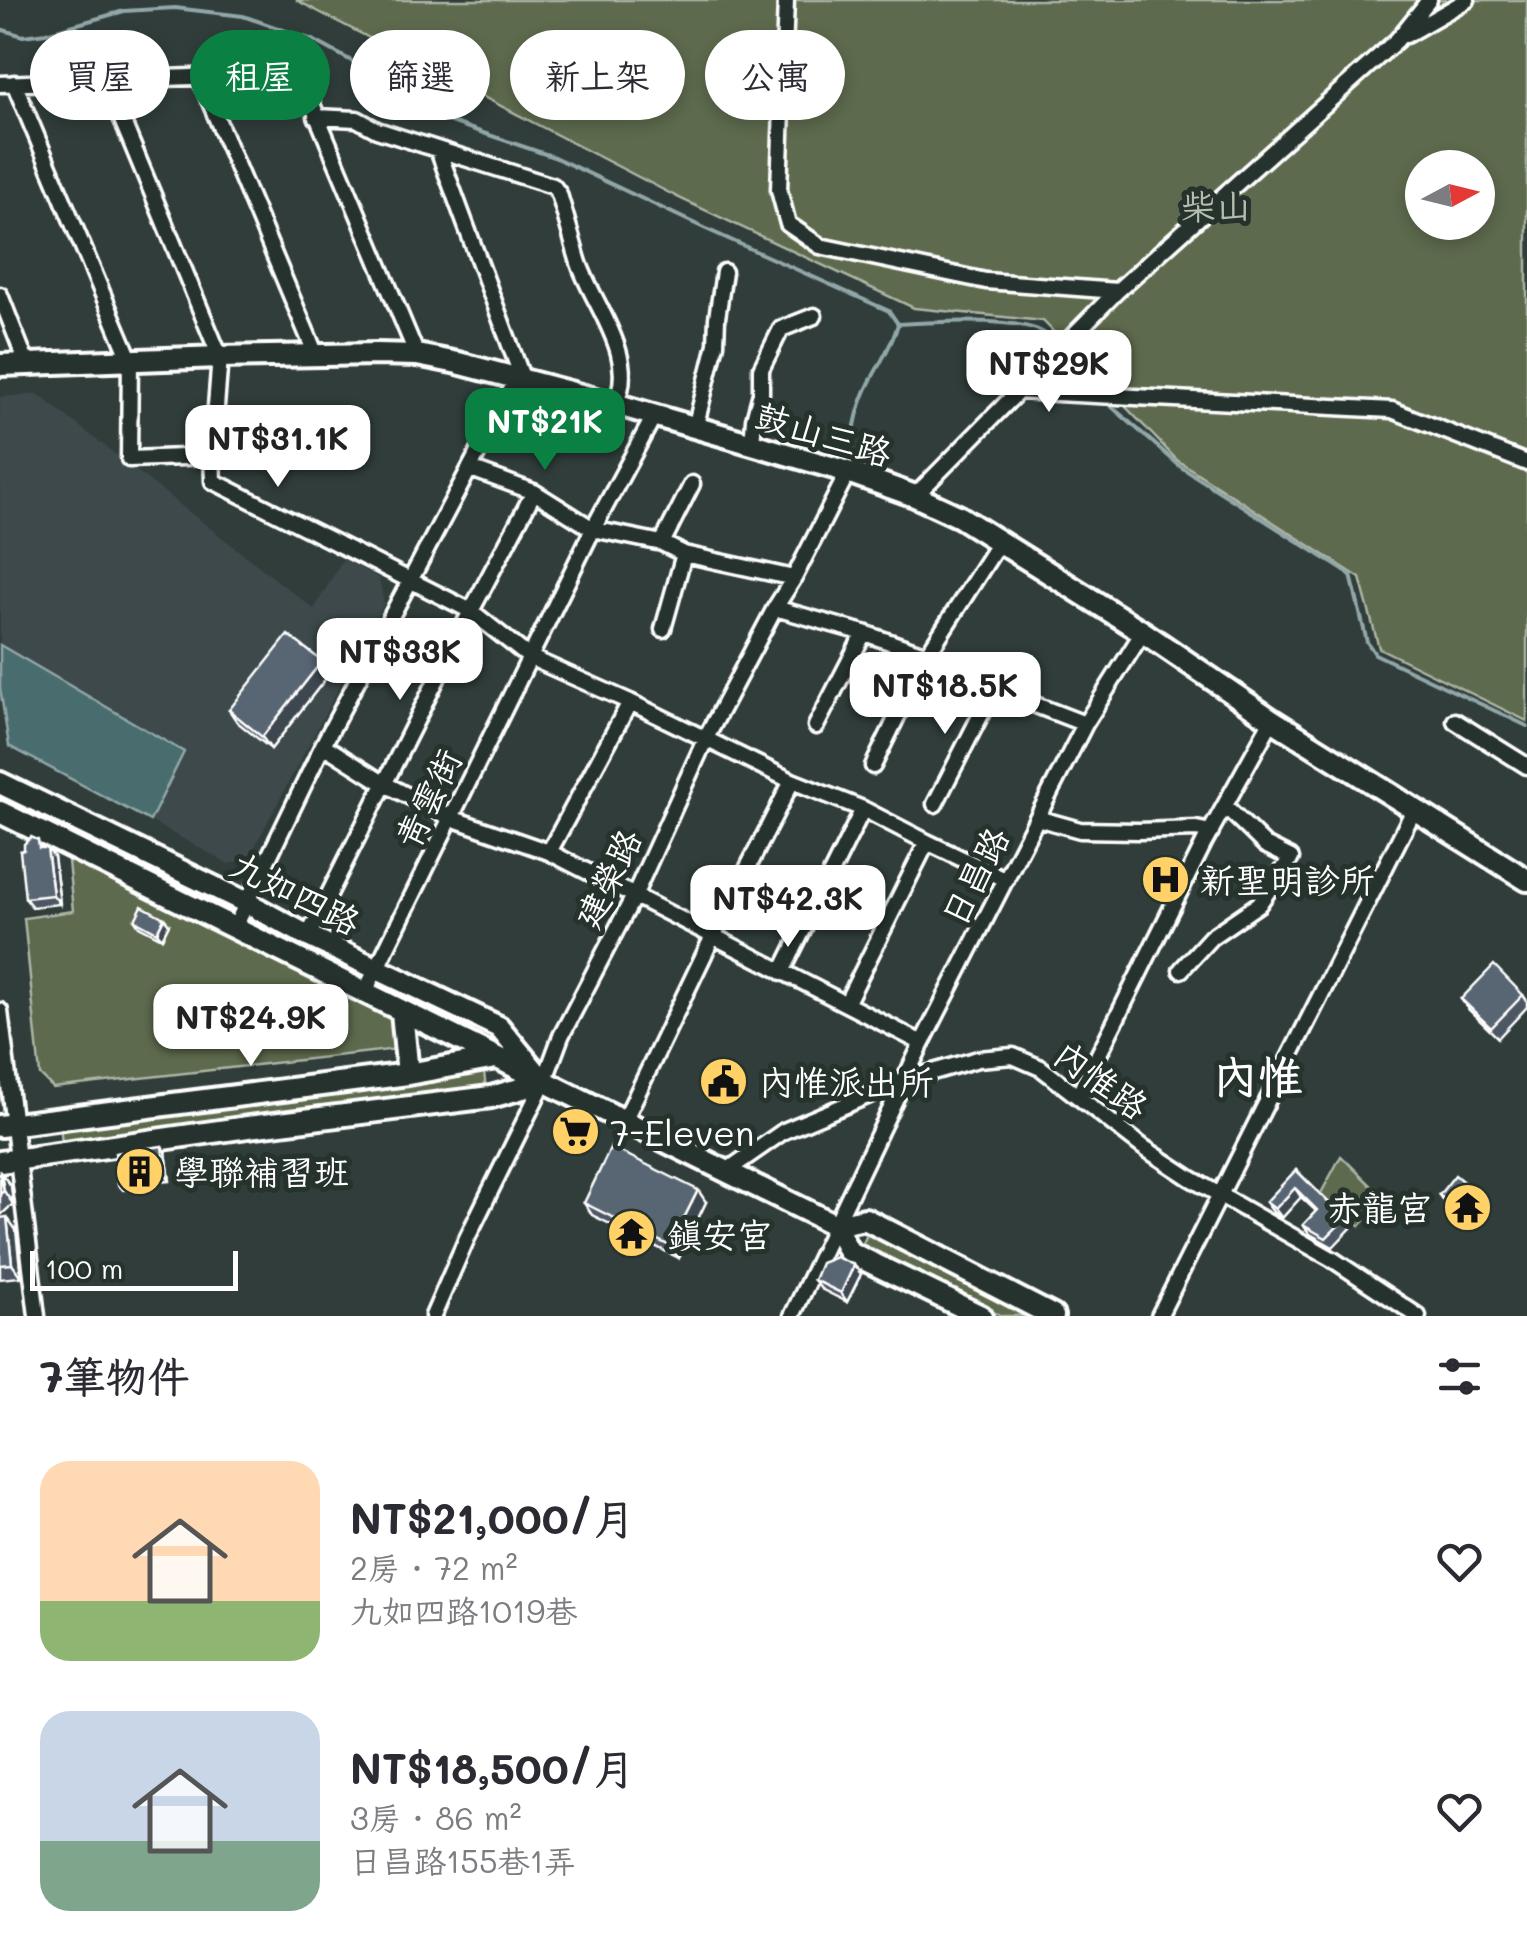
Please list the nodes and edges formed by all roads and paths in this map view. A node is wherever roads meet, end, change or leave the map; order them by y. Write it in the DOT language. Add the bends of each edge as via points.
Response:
graph roads {
  1 [pos="786,0"];
  2 [pos="1428,0"];
  3 [pos="1467,0"];
  4 [pos="1397,40"];
  5 [pos="7,84"];
  6 [pos="330,118"];
  7 [pos="122,120"];
  8 [pos="217,120"];
  9 [pos="317,120"];
  10 [pos="438,150"];
  11 [pos="724,272"];
  12 [pos="1117,291"];
  13 [pos="0,295"];
  14 [pos="814,316"];
  15 [pos="316,355"];
  16 [pos="417,356"];
  17 [pos="220,357"];
  18 [pos="130,360"];
  19 [pos="27,364"];
  20 [pos="0,365"];
  21 [pos="520,380"];
  22 [pos="1017,392"];
  23 [pos="616,404"];
  24 [pos="654,416"];
  25 [pos="696,428"];
  26 [pos="752,444"];
  27 [pos="212,456"];
  28 [pos="1527,464"];
  29 [pos="471,469"];
  30 [pos="848,472"];
  31 [pos="692,484"];
  32 [pos="534,492"];
  33 [pos="914,496"];
  34 [pos="593,528"];
  35 [pos="1000,541"];
  36 [pos="662,543"];
  37 [pos="684,554"];
  38 [pos="794,578"];
  39 [pos="410,582"];
  40 [pos="775,608"];
  41 [pos="470,611"];
  42 [pos="663,629"];
  43 [pos="1143,632"];
  44 [pos="864,633"];
  45 [pos="927,654"];
  46 [pos="529,658"];
  47 [pos="994,689"];
  48 [pos="630,702"];
  49 [pos="1272,720"];
  50 [pos="1455,721"];
  51 [pos="1084,724"];
  52 [pos="816,726"];
  53 [pos="705,740"];
  54 [pos="323,745"];
  55 [pos="872,766"];
  56 [pos="1527,766"];
  57 [pos="792,782"];
  58 [pos="0,783"];
  59 [pos="384,784"];
  60 [pos="935,804"];
  61 [pos="1226,806"];
  62 [pos="1415,808"];
  63 [pos="863,809"];
  64 [pos="0,812"];
  65 [pos="451,818"];
  66 [pos="1037,818"];
  67 [pos="1210,832"];
  68 [pos="927,842"];
  69 [pos="549,852"];
  70 [pos="1006,880"];
  71 [pos="1527,880"];
  72 [pos="634,896"];
  73 [pos="248,903"];
  74 [pos="235,927"];
  75 [pos="308,936"];
  76 [pos="713,936"];
  77 [pos="378,968"];
  78 [pos="1181,970"];
  79 [pos="782,972"];
  80 [pos="364,994"];
  81 [pos="846,1004"];
  82 [pos="0,1012"];
  83 [pos="402,1012"];
  84 [pos="922,1043"];
  85 [pos="496,1058"];
  86 [pos="408,1074"];
  87 [pos="905,1080"];
  88 [pos="544,1082"];
  89 [pos="1078,1096"];
  90 [pos="624,1120"];
  91 [pos="7,1126"];
  92 [pos="9,1161"];
  93 [pos="728,1170"];
  94 [pos="1220,1195"];
  95 [pos="835,1225"];
  96 [pos="38,1316"];
  97 [pos="433,1316"];
  98 [pos="792,1316"];
  99 [pos="980,1316"];
  100 [pos="1053,1316"];
  101 [pos="1159,1316"];
  102 [pos="1418,1316"];
  1 -- 12 [label="street" via="779,190 788,224 820,246 986,280"];
  2 -- 4 [label="street"];
  3 -- 4 [label="street"];
  4 -- 12 [label="street"];
  5 -- 18 [label="street"];
  6 -- 10 [label="street" via="357,119"];
  7 -- 17 [label="street"];
  8 -- 15 [label="street"];
  9 -- 16 [label="street"];
  10 -- 21 [label="street"];
  10 -- 23 [label="street" via="541,180 560,194 580,265 618,348 623,381"];
  11 -- 25 [label="street"];
  12 -- 22 [label="street"];
  13 -- 19 [label="street"];
  14 -- 26 [label="street" via="781,329 761,369"];
  15 -- 16 [label="street, 鼓山三路"];
  15 -- 17 [label="street, 鼓山三路"];
  16 -- 21 [label="street, 鼓山三路"];
  17 -- 18 [label="street, 鼓山三路"];
  17 -- 27 [label="street"];
  18 -- 19 [label="street, 鼓山三路"];
  18 -- 27 [label="street" via="128,459"];
  19 -- 20 [label="street, 鼓山三路"];
  21 -- 23 [label="street, 鼓山三路"];
  21 -- 29 [label="street"];
  22 -- 28 [label="street" via="1392,410"];
  22 -- 33 [label="street"];
  23 -- 24 [label="street, 鼓山三路"];
  24 -- 25 [label="street, 鼓山三路"];
  24 -- 34 [label="street, 青雲街"];
  25 -- 26 [label="street, 鼓山三路"];
  26 -- 30 [label="street, 鼓山三路"];
  27 -- 39 [label="street" via="212,481"];
  29 -- 32 [label="street"];
  29 -- 39 [label="street"];
  30 -- 33 [label="street, 鼓山三路"];
  30 -- 38 [label="street, 建榮路"];
  31 -- 36 [label="street"];
  32 -- 34 [label="street"];
  32 -- 41 [label="street"];
  33 -- 35 [label="street, 鼓山三路"];
  34 -- 36 [label="street"];
  34 -- 46 [label="street, 青雲街"];
  35 -- 43 [label="street, 鼓山三路"];
  35 -- 45 [label="street"];
  36 -- 37 [label="street"];
  37 -- 38 [label="street"];
  37 -- 42 [label="street"];
  38 -- 40 [label="street, 建榮路"];
  39 -- 41 [label="street"];
  39 -- 54 [label="street"];
  40 -- 44 [label="street"];
  40 -- 53 [label="street, 建榮路"];
  41 -- 46 [label="street"];
  41 -- 59 [label="street"];
  43 -- 49 [label="street, 鼓山三路"];
  43 -- 51 [label="street, 日昌路"];
  44 -- 45 [label="street"];
  44 -- 52 [label="street"];
  45 -- 47 [label="street"];
  45 -- 55 [label="street"];
  46 -- 48 [label="street"];
  46 -- 65 [label="street, 青雲街"];
  47 -- 51 [label="street"];
  47 -- 60 [label="street"];
  48 -- 53 [label="street"];
  48 -- 69 [label="street"];
  49 -- 61 [label="street"];
  49 -- 62 [label="street, 鼓山三路"];
  50 -- 56 [label="street"];
  51 -- 66 [label="street, 日昌路"];
  53 -- 57 [label="street"];
  53 -- 72 [label="street, 建榮路"];
  54 -- 59 [label="street"];
  54 -- 73 [label="street"];
  57 -- 63 [label="street"];
  57 -- 76 [label="street"];
  58 -- 73 [label="street, 九如四路"];
  59 -- 65 [label="street"];
  59 -- 75 [label="street"];
  61 -- 67 [label="street"];
  61 -- 78 [label="street" via="1265,844 1291,858 1259,904 1211,937"];
  62 -- 71 [label="street, 鼓山三路"];
  62 -- 94 [label="street"];
  63 -- 68 [label="street"];
  63 -- 79 [label="street"];
  64 -- 74 [label="street, 九如四路"];
  65 -- 69 [label="street"];
  65 -- 77 [label="street, 青雲街"];
  66 -- 67 [label="street" via="1080,830"];
  66 -- 70 [label="street, 日昌路"];
  67 -- 89 [label="street"];
  68 -- 70 [label="street"];
  68 -- 81 [label="street"];
  69 -- 72 [label="street"];
  70 -- 84 [label="street, 日昌路"];
  72 -- 76 [label="street"];
  72 -- 88 [label="street, 建榮路"];
  73 -- 74 [label="street"];
  73 -- 75 [label="street, 九如四路"];
  74 -- 80 [label="street, 九如四路"];
  75 -- 77 [label="street, 九如四路"];
  76 -- 79 [label="street"];
  76 -- 90 [label="street"];
  77 -- 80 [label="street, 青雲街"];
  77 -- 88 [label="street, 九如四路" via="499,1026"];
  79 -- 81 [label="street"];
  80 -- 83 [label="street, 九如四路"];
  81 -- 84 [label="street"];
  82 -- 91 [label="street"];
  83 -- 85 [label="street, 九如四路"];
  83 -- 86 [label="street"];
  84 -- 87 [label="street, 日昌路"];
  85 -- 86 [label="street"];
  85 -- 88 [label="street, 九如四路"];
  86 -- 91 [label="street"];
  87 -- 89 [label="street, 內惟路" via="1013,1056"];
  87 -- 93 [label="street, 內惟路" via="784,1132"];
  87 -- 95 [label="street, 日昌路"];
  88 -- 90 [label="street, 九如四路"];
  88 -- 92 [label="street" via="491,1097"];
  88 -- 97 [label="street, 建榮路"];
  89 -- 94 [label="street, 內惟路" via="1142,1147"];
  90 -- 93 [label="street, 九如四路"];
  91 -- 92 [label="street"];
  92 -- 96 [label="street"];
  93 -- 95 [label="street, 九如四路"];
  94 -- 101 [label="street"];
  94 -- 102 [label="street, 內惟路"];
  95 -- 98 [label="street, 日昌路"];
  95 -- 99 [label="street, 九如四路" via="850,1252"];
  95 -- 100 [label="street, 九如四路" via="865,1219"];
}
